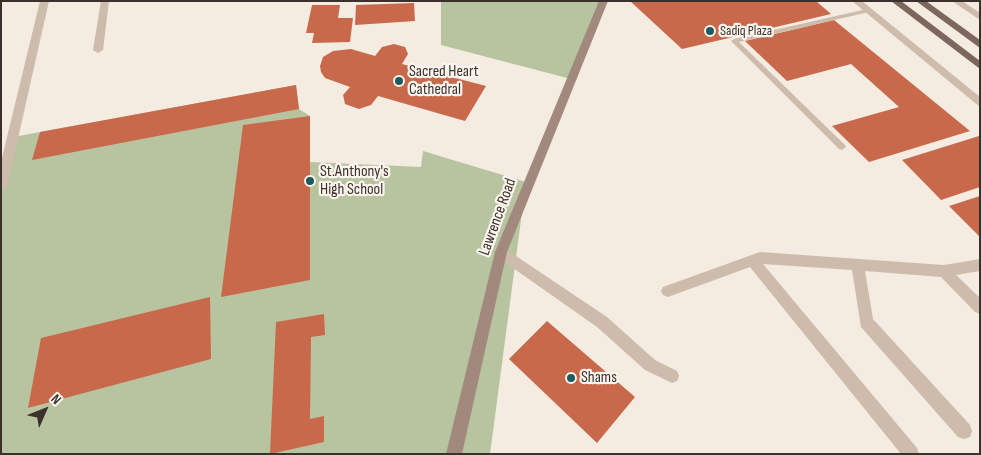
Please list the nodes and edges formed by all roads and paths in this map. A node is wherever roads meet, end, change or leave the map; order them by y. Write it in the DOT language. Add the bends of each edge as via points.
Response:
graph roads {
  1 [pos="46,1"];
  2 [pos="105,1"];
  3 [pos="604,1"];
  4 [pos="856,1"];
  5 [pos="894,1"];
  6 [pos="920,1"];
  7 [pos="956,1"];
  8 [pos="867,10"];
  9 [pos="980,17"];
  10 [pos="980,45"];
  11 [pos="98,50"];
  12 [pos="980,66"];
  13 [pos="980,103"];
  14 [pos="842,147"];
  15 [pos="1,187"];
  16 [pos="501,252"];
  17 [pos="752,261"];
  18 [pos="858,265"];
  19 [pos="980,265"];
  20 [pos="944,271"];
  21 [pos="668,291"];
  22 [pos="980,308"];
  23 [pos="672,376"];
  24 [pos="964,431"];
  25 [pos="454,454"];
  26 [pos="911,454"];
  1 -- 15 [label="street"];
  2 -- 11 [label="street"];
  3 -- 16 [label="main road, Lawrence Road"];
  4 -- 8 [label="street"];
  5 -- 12 [label="main road"];
  6 -- 10 [label="main road"];
  7 -- 9 [label="street"];
  8 -- 13 [label="street"];
  8 -- 14 [label="lane" via="734,42"];
  16 -- 23 [label="street" via="602,322 650,364"];
  16 -- 25 [label="main road, Lawrence Road"];
  17 -- 18 [label="street" via="760,258"];
  17 -- 21 [label="street"];
  17 -- 26 [label="street"];
  18 -- 20 [label="street"];
  18 -- 24 [label="street" via="866,322"];
  19 -- 20 [label="street"];
  20 -- 22 [label="street"];
}
